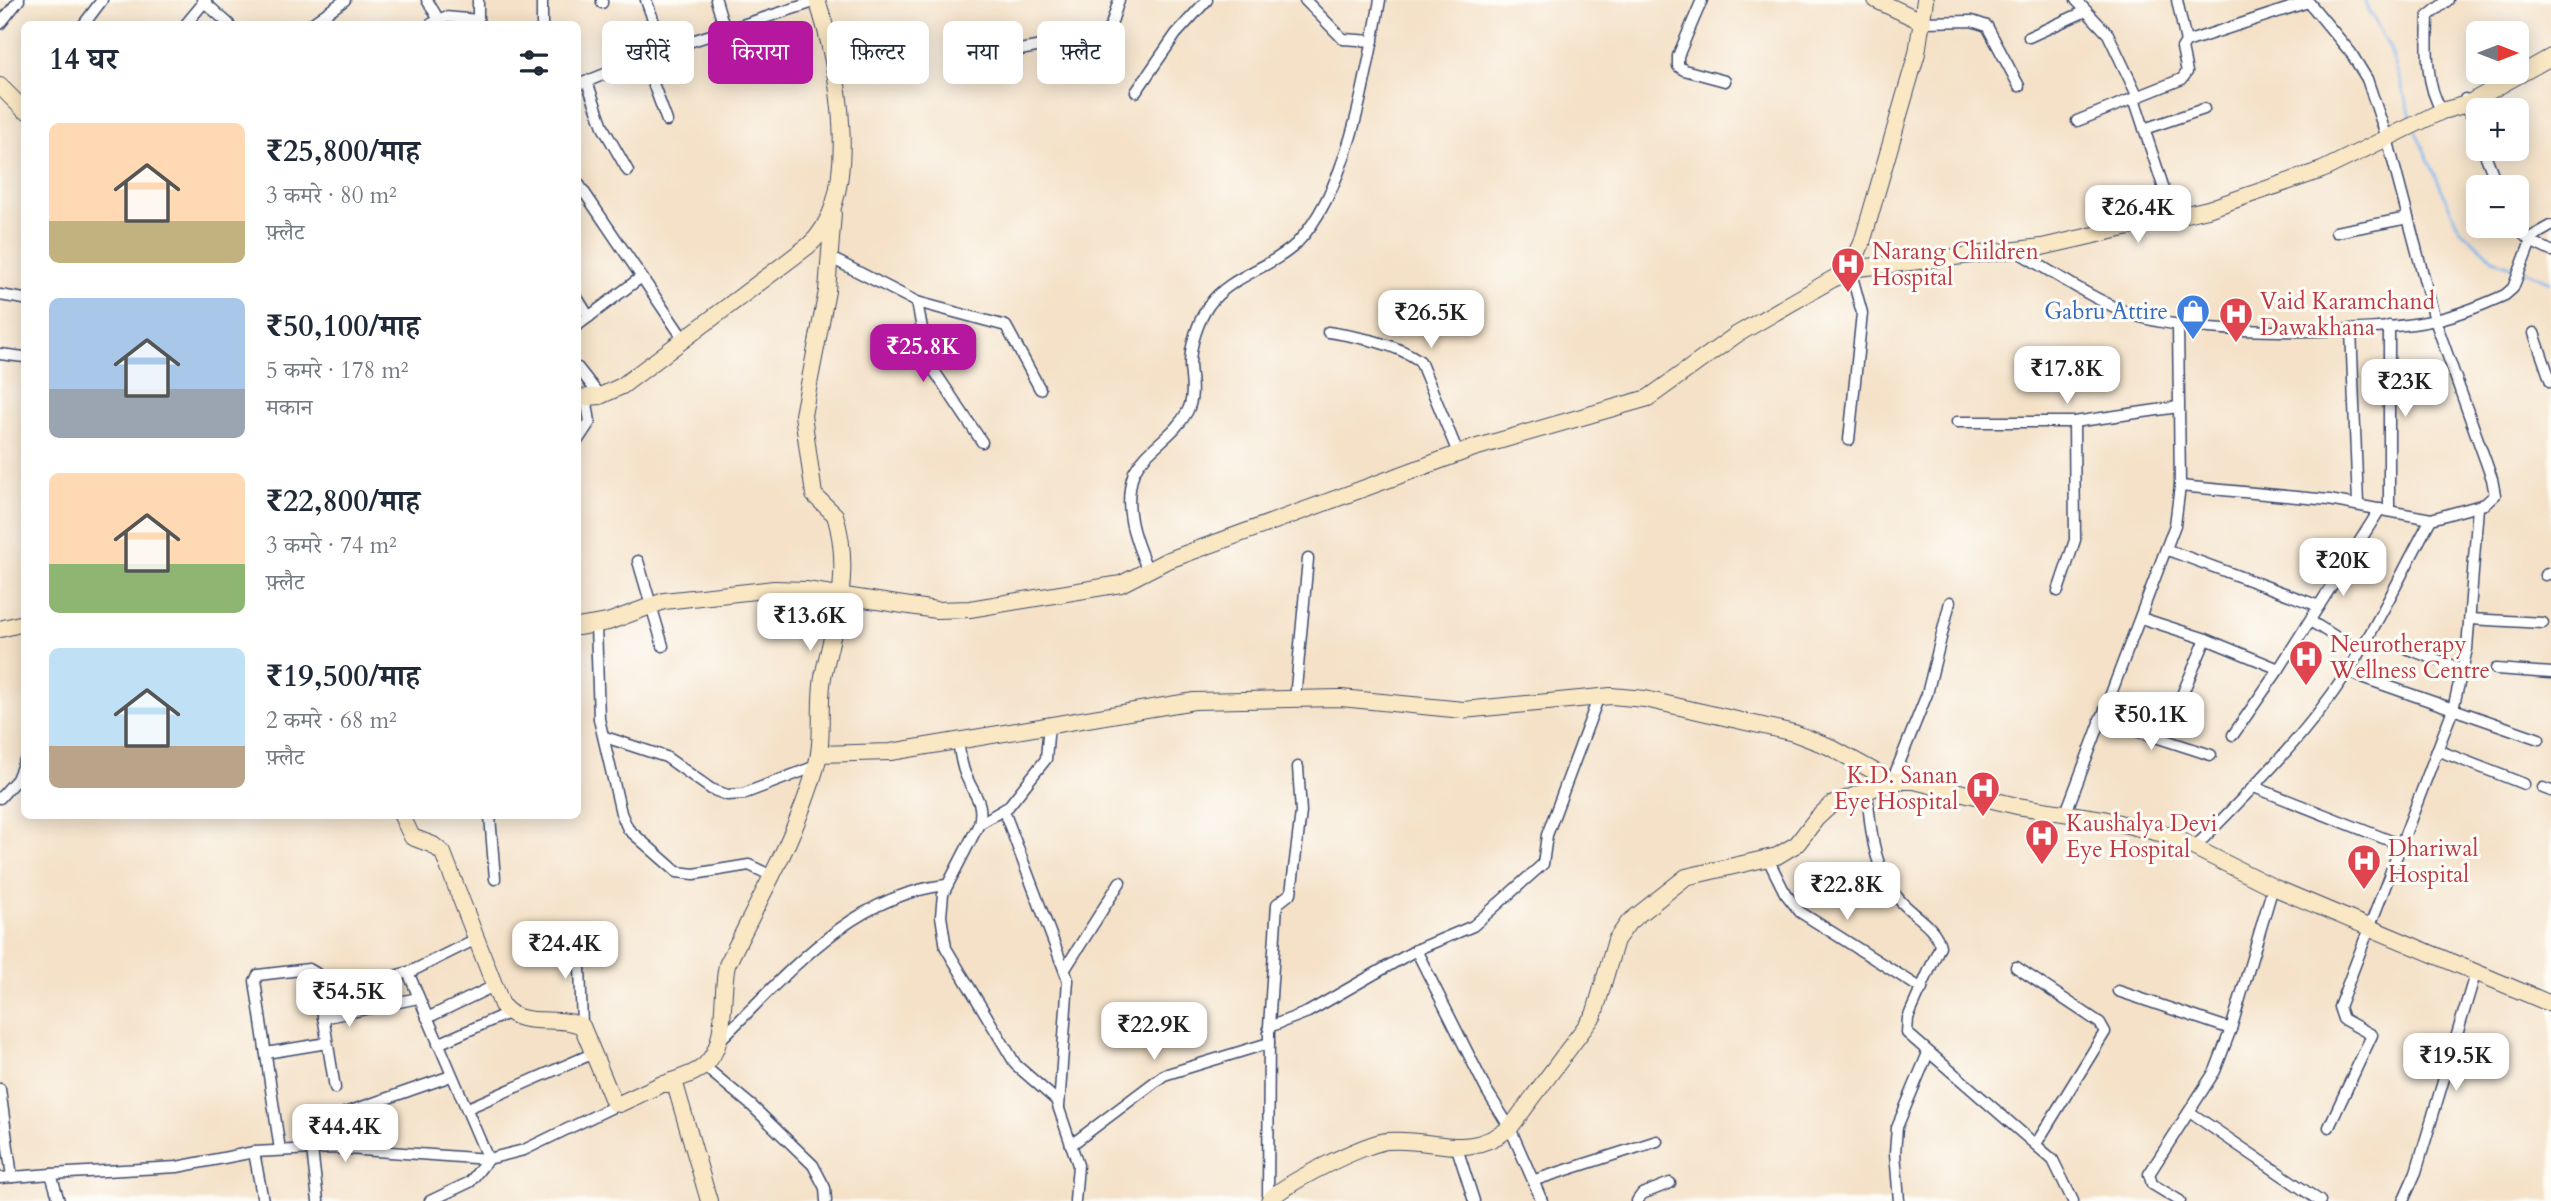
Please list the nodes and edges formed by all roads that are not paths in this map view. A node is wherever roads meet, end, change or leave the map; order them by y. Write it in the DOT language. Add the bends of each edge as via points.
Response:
graph roads {
  1 [pos="19,0"];
  2 [pos="102,0"];
  3 [pos="345,0"];
  4 [pos="427,0"];
  5 [pos="478,0"];
  6 [pos="542,0"];
  7 [pos="646,0"];
  8 [pos="716,0"];
  9 [pos="817,0"];
  10 [pos="1119,0"];
  11 [pos="1207,0"];
  12 [pos="1305,0"];
  13 [pos="1380,0"];
  14 [pos="1702,0"];
  15 [pos="1876,0"];
  16 [pos="1925,0"];
  17 [pos="2077,0"];
  18 [pos="2177,0"];
  19 [pos="2448,0"];
  20 [pos="204,1"];
  21 [pos="2308,1"];
  22 [pos="2086,11"];
  23 [pos="86,21"];
  24 [pos="188,21"];
  25 [pos="226,21"];
  26 [pos="315,21"];
  27 [pos="435,21"];
  28 [pos="439,21"];
  29 [pos="473,21"];
  30 [pos="478,21"];
  31 [pos="542,21"];
  32 [pos="654,21"];
  33 [pos="722,21"];
  34 [pos="753,21"];
  35 [pos="1923,22"];
  36 [pos="0,24"];
  37 [pos="2029,37"];
  38 [pos="1373,41"];
  39 [pos="2186,42"];
  40 [pos="1023,49"];
  41 [pos="2551,50"];
  42 [pos="2551,57"];
  43 [pos="2529,62"];
  44 [pos="602,75"];
  45 [pos="1725,81"];
  46 [pos="582,83"];
  47 [pos="652,84"];
  48 [pos="2493,84"];
  49 [pos="0,86"];
  50 [pos="2019,86"];
  51 [pos="1136,92"];
  52 [pos="2136,97"];
  53 [pos="2463,103"];
  54 [pos="21,104"];
  55 [pos="2204,109"];
  56 [pos="2466,109"];
  57 [pos="2438,113"];
  58 [pos="667,121"];
  59 [pos="2077,121"];
  60 [pos="2144,129"];
  61 [pos="2394,135"];
  62 [pos="628,171"];
  63 [pos="581,188"];
  64 [pos="2165,192"];
  65 [pos="833,213"];
  66 [pos="2408,218"];
  67 [pos="2551,226"];
  68 [pos="2336,232"];
  69 [pos="2526,238"];
  70 [pos="2530,243"];
  71 [pos="2015,251"];
  72 [pos="2551,251"];
  73 [pos="831,258"];
  74 [pos="1850,270"];
  75 [pos="640,278"];
  76 [pos="0,295"];
  77 [pos="21,298"];
  78 [pos="917,302"];
  79 [pos="581,304"];
  80 [pos="589,317"];
  81 [pos="2435,320"];
  82 [pos="581,323"];
  83 [pos="2178,326"];
  84 [pos="2389,326"];
  85 [pos="2351,328"];
  86 [pos="1328,332"];
  87 [pos="2534,333"];
  88 [pos="685,341"];
  89 [pos="0,354"];
  90 [pos="21,357"];
  91 [pos="581,377"];
  92 [pos="2551,382"];
  93 [pos="1040,389"];
  94 [pos="588,397"];
  95 [pos="2178,407"];
  96 [pos="1958,422"];
  97 [pos="2074,422"];
  98 [pos="581,436"];
  99 [pos="1849,440"];
  100 [pos="982,442"];
  101 [pos="1458,453"];
  102 [pos="2180,486"];
  103 [pos="2358,504"];
  104 [pos="2478,507"];
  105 [pos="2384,510"];
  106 [pos="2431,519"];
  107 [pos="2168,550"];
  108 [pos="1308,559"];
  109 [pos="638,561"];
  110 [pos="1148,571"];
  111 [pos="2058,591"];
  112 [pos="842,595"];
  113 [pos="1950,602"];
  114 [pos="653,605"];
  115 [pos="2319,606"];
  116 [pos="2141,618"];
  117 [pos="2470,619"];
  118 [pos="2310,621"];
  119 [pos="2543,623"];
  120 [pos="21,624"];
  121 [pos="596,625"];
  122 [pos="581,627"];
  123 [pos="0,629"];
  124 [pos="2206,639"];
  125 [pos="663,646"];
  126 [pos="2408,649"];
  127 [pos="2359,651"];
  128 [pos="2279,669"];
  129 [pos="2496,669"];
  130 [pos="2463,670"];
  131 [pos="2347,672"];
  132 [pos="2551,673"];
  133 [pos="1599,696"];
  134 [pos="1295,698"];
  135 [pos="2178,704"];
  136 [pos="2453,709"];
  137 [pos="2100,719"];
  138 [pos="1049,724"];
  139 [pos="2233,735"];
  140 [pos="605,737"];
  141 [pos="2539,739"];
  142 [pos="958,740"];
  143 [pos="2437,750"];
  144 [pos="2211,755"];
  145 [pos="818,760"];
  146 [pos="1298,767"];
  147 [pos="21,770"];
  148 [pos="1892,781"];
  149 [pos="2524,784"];
  150 [pos="2254,787"];
  151 [pos="1867,790"];
  152 [pos="0,798"];
  153 [pos="1004,811"];
  154 [pos="2065,815"];
  155 [pos="403,819"];
  156 [pos="490,819"];
  157 [pos="979,824"];
  158 [pos="2401,845"];
  159 [pos="2195,847"];
  160 [pos="1768,859"];
  161 [pos="770,875"];
  162 [pos="495,879"];
  163 [pos="1120,882"];
  164 [pos="946,885"];
  165 [pos="2273,887"];
  166 [pos="2371,928"];
  167 [pos="579,935"];
  168 [pos="476,939"];
  169 [pos="1416,950"];
  170 [pos="2016,967"];
  171 [pos="1065,969"];
  172 [pos="2476,971"];
  173 [pos="408,972"];
  174 [pos="377,982"];
  175 [pos="494,986"];
  176 [pos="1922,989"];
  177 [pos="2118,991"];
  178 [pos="418,998"];
  179 [pos="2551,1004"];
  180 [pos="508,1013"];
  181 [pos="323,1017"];
  182 [pos="427,1018"];
  183 [pos="582,1026"];
  184 [pos="1269,1027"];
  185 [pos="2231,1029"];
  186 [pos="720,1040"];
  187 [pos="1269,1042"];
  188 [pos="327,1043"];
  189 [pos="438,1044"];
  190 [pos="265,1053"];
  191 [pos="1927,1053"];
  192 [pos="594,1054"];
  193 [pos="704,1066"];
  194 [pos="451,1076"];
  195 [pos="669,1082"];
  196 [pos="335,1088"];
  197 [pos="0,1089"];
  198 [pos="619,1104"];
  199 [pos="1059,1107"];
  200 [pos="468,1108"];
  201 [pos="2191,1112"];
  202 [pos="345,1113"];
  203 [pos="1510,1128"];
  204 [pos="2329,1128"];
  205 [pos="1657,1141"];
  206 [pos="2036,1144"];
  207 [pos="1071,1145"];
  208 [pos="1457,1148"];
  209 [pos="312,1149"];
  210 [pos="280,1150"];
  211 [pos="254,1152"];
  212 [pos="488,1159"];
  213 [pos="51,1174"];
  214 [pos="12,1177"];
  215 [pos="0,1178"];
  216 [pos="1535,1180"];
  217 [pos="1670,1184"];
  218 [pos="2306,1197"];
  219 [pos="445,1198"];
  220 [pos="59,1201"];
  221 [pos="263,1201"];
  222 [pos="318,1201"];
  223 [pos="430,1201"];
  224 [pos="709,1201"];
  225 [pos="826,1201"];
  226 [pos="1075,1201"];
  227 [pos="1269,1201"];
  228 [pos="1474,1201"];
  229 [pos="1542,1201"];
  230 [pos="1637,1201"];
  231 [pos="1899,1201"];
  232 [pos="2073,1201"];
  233 [pos="2180,1201"];
  234 [pos="2320,1201"];
  235 [pos="2403,1201"];
  1 -- 36 [label="street"];
  2 -- 23 [label="street"];
  3 -- 26 [label="street"];
  4 -- 27 [label="street"];
  5 -- 30 [label="street"];
  6 -- 31 [label="street"];
  7 -- 32 [label="street"];
  8 -- 33 [label="street"];
  9 -- 34 [label="street"];
  9 -- 65 [label="street" via="833,47 840,101 840,163"];
  10 -- 40 [label="street" via="1103,35"];
  11 -- 51 [label="street"];
  12 -- 38 [label="street" via="1343,38"];
  13 -- 38 [label="street"];
  14 -- 45 [label="street" via="1678,65"];
  15 -- 35 [label="street"];
  16 -- 35 [label="street"];
  17 -- 22 [label="street"];
  18 -- 39 [label="street"];
  19 -- 57 [label="street" via="2428,16 2430,79"];
  20 -- 24 [label="street"];
  20 -- 25 [label="street"];
  21 -- 39 [label="street"];
  21 -- 61 [label="street" via="2351,52"];
  22 -- 37 [label="street"];
  22 -- 52 [label="street" via="2108,34"];
  28 -- 29 [label="street" via="453,17"];
  35 -- 50 [label="street" via="1972,21 1987,26"];
  35 -- 74 [label="street" via="1862,243"];
  38 -- 110 [label="street" via="1352,129 1323,204 1297,242 1222,292 1207,308 1192,349 1192,391 1186,413 1134,471 1129,514"];
  39 -- 52 [label="street" via="2182,48 2186,76"];
  41 -- 43 [label="street"];
  42 -- 53 [label="street"];
  44 -- 46 [label="street"];
  46 -- 62 [label="street"];
  47 -- 58 [label="street"];
  48 -- 53 [label="street"];
  49 -- 54 [label="street"];
  52 -- 59 [label="street"];
  52 -- 60 [label="street"];
  53 -- 56 [label="street"];
  53 -- 57 [label="street"];
  55 -- 60 [label="street"];
  57 -- 61 [label="street"];
  60 -- 64 [label="street"];
  61 -- 66 [label="street"];
  61 -- 71 [label="street" via="2322,170 2208,209"];
  63 -- 75 [label="street"];
  65 -- 73 [label="street"];
  65 -- 88 [label="street" via="808,246"];
  66 -- 68 [label="street"];
  66 -- 81 [label="street"];
  67 -- 70 [label="street" via="2536,232"];
  69 -- 70 [label="street"];
  70 -- 72 [label="street"];
  70 -- 81 [label="street" via="2513,288 2499,298"];
  71 -- 74 [label="street"];
  71 -- 83 [label="street" via="2128,313"];
  73 -- 78 [label="street"];
  73 -- 112 [label="street" via="803,415 814,495 837,520"];
  74 -- 99 [label="street" via="1862,313"];
  74 -- 101 [label="street" via="1736,335 1648,397"];
  75 -- 80 [label="street"];
  75 -- 88 [label="street"];
  76 -- 77 [label="street"];
  78 -- 93 [label="street" via="1006,326"];
  78 -- 100 [label="street" via="935,372"];
  79 -- 80 [label="street"];
  80 -- 82 [label="street"];
  81 -- 84 [label="street"];
  81 -- 104 [label="street" via="2495,488 2491,501"];
  83 -- 85 [label="street"];
  83 -- 95 [label="street"];
  84 -- 85 [label="street"];
  84 -- 105 [label="street"];
  85 -- 103 [label="street"];
  86 -- 101 [label="street" via="1362,338 1420,361"];
  87 -- 92 [label="street"];
  88 -- 94 [label="street" via="622,386"];
  89 -- 90 [label="street"];
  91 -- 94 [label="street"];
  94 -- 98 [label="street" via="590,422"];
  95 -- 97 [label="street"];
  95 -- 102 [label="street"];
  96 -- 97 [label="street"];
  97 -- 111 [label="street" via="2075,540"];
  101 -- 110 [label="street"];
  102 -- 103 [label="street"];
  102 -- 107 [label="street"];
  103 -- 105 [label="street"];
  104 -- 106 [label="street"];
  104 -- 117 [label="street"];
  105 -- 106 [label="street"];
  105 -- 115 [label="street"];
  106 -- 127 [label="street"];
  107 -- 115 [label="street"];
  107 -- 116 [label="street"];
  108 -- 134 [label="street"];
  109 -- 114 [label="street"];
  110 -- 112 [label="street" via="1121,584 970,609 936,610"];
  112 -- 114 [label="street" via="774,589"];
  112 -- 145 [label="street" via="821,687"];
  113 -- 148 [label="street" via="1927,694"];
  114 -- 121 [label="street"];
  114 -- 125 [label="street"];
  115 -- 118 [label="street"];
  116 -- 124 [label="street"];
  116 -- 137 [label="street"];
  117 -- 119 [label="street"];
  117 -- 130 [label="street"];
  118 -- 127 [label="street"];
  118 -- 128 [label="street"];
  120 -- 123 [label="street"];
  121 -- 122 [label="street"];
  121 -- 140 [label="street" via="598,705"];
  124 -- 128 [label="street"];
  124 -- 135 [label="street"];
  126 -- 130 [label="street"];
  127 -- 131 [label="street"];
  128 -- 139 [label="street"];
  129 -- 132 [label="street"];
  130 -- 136 [label="street"];
  131 -- 136 [label="street"];
  131 -- 150 [label="street" via="2291,748"];
  133 -- 134 [label="street" via="1463,710"];
  133 -- 148 [label="street" via="1645,699 1794,733"];
  133 -- 169 [label="street" via="1547,835 1542,864 1473,926"];
  134 -- 138 [label="street" via="1175,703"];
  136 -- 141 [label="street"];
  136 -- 143 [label="street"];
  137 -- 144 [label="street"];
  137 -- 154 [label="street"];
  138 -- 142 [label="street"];
  138 -- 153 [label="street" via="1046,759"];
  140 -- 145 [label="street" via="666,757 727,795 743,794"];
  140 -- 161 [label="street" via="623,822 670,867 685,874 749,864"];
  142 -- 145 [label="street"];
  142 -- 157 [label="street" via="967,779 982,805"];
  143 -- 149 [label="street"];
  143 -- 158 [label="street"];
  145 -- 161 [label="street" via="806,798"];
  146 -- 184 [label="street" via="1300,819 1292,893 1277,904"];
  147 -- 152 [label="street"];
  148 -- 151 [label="street"];
  148 -- 154 [label="street" via="1914,781"];
  150 -- 158 [label="street"];
  150 -- 159 [label="street"];
  151 -- 160 [label="street" via="1831,805 1789,851"];
  151 -- 176 [label="street" via="1882,872 1897,898 1938,938 1937,957"];
  153 -- 157 [label="street"];
  153 -- 171 [label="street"];
  154 -- 159 [label="street" via="2141,827"];
  155 -- 168 [label="street" via="412,837 443,853"];
  156 -- 162 [label="street"];
  157 -- 164 [label="street"];
  158 -- 166 [label="street"];
  159 -- 165 [label="street"];
  160 -- 176 [label="street" via="1800,912"];
  160 -- 203 [label="street" via="1686,877 1629,922 1616,940 1594,1015"];
  161 -- 186 [label="street" via="727,965"];
  163 -- 171 [label="street"];
  164 -- 186 [label="street" via="897,896 834,931"];
  164 -- 199 [label="street" via="942,924 954,964 1016,1065 1045,1087"];
  165 -- 166 [label="street"];
  165 -- 185 [label="street"];
  166 -- 172 [label="street"];
  166 -- 204 [label="street" via="2338,1011 2343,1019 2371,1032 2372,1038"];
  167 -- 183 [label="street"];
  168 -- 173 [label="street"];
  168 -- 175 [label="street"];
  169 -- 184 [label="street" via="1319,1006"];
  169 -- 203 [label="street"];
  170 -- 206 [label="street" via="2100,1023 2105,1032"];
  171 -- 199 [label="street" via="1069,999"];
  172 -- 179 [label="street"];
  172 -- 235 [label="street" via="2416,1172"];
  173 -- 174 [label="street"];
  173 -- 178 [label="street"];
  175 -- 180 [label="street"];
  175 -- 182 [label="street"];
  176 -- 191 [label="street" via="1906,1026"];
  177 -- 185 [label="street"];
  178 -- 181 [label="street"];
  178 -- 182 [label="street"];
  180 -- 183 [label="street"];
  180 -- 189 [label="street"];
  181 -- 188 [label="street"];
  181 -- 190 [label="street" via="313,970 258,975 255,981"];
  182 -- 189 [label="street"];
  183 -- 192 [label="street"];
  184 -- 187 [label="street"];
  185 -- 201 [label="street" via="2215,1071"];
  186 -- 193 [label="street"];
  187 -- 207 [label="street" via="1164,1075"];
  187 -- 227 [label="street"];
  188 -- 190 [label="street"];
  188 -- 196 [label="street"];
  189 -- 194 [label="street"];
  190 -- 210 [label="street"];
  191 -- 206 [label="street"];
  191 -- 231 [label="street" via="1897,1128"];
  192 -- 198 [label="street" via="612,1100"];
  192 -- 200 [label="street"];
  193 -- 195 [label="street"];
  193 -- 225 [label="street" via="813,1166 825,1188"];
  194 -- 200 [label="street"];
  194 -- 202 [label="street"];
  195 -- 198 [label="street"];
  195 -- 224 [label="street" via="678,1089"];
  197 -- 214 [label="street"];
  198 -- 212 [label="street" via="524,1150"];
  199 -- 207 [label="street"];
  200 -- 212 [label="street"];
  201 -- 218 [label="street"];
  201 -- 233 [label="street" via="2149,1174 2152,1184"];
  203 -- 208 [label="street" via="1485,1144"];
  203 -- 216 [label="street"];
  205 -- 216 [label="street"];
  206 -- 232 [label="street" via="2061,1172"];
  207 -- 226 [label="street" via="1078,1165"];
  208 -- 227 [label="street" via="1374,1143 1282,1188"];
  208 -- 228 [label="street"];
  209 -- 210 [label="street"];
  209 -- 212 [label="street"];
  209 -- 222 [label="street"];
  210 -- 211 [label="street"];
  211 -- 213 [label="street" via="199,1165"];
  211 -- 221 [label="street"];
  212 -- 219 [label="street" via="470,1182"];
  213 -- 214 [label="street"];
  213 -- 220 [label="street"];
  214 -- 215 [label="street"];
  216 -- 229 [label="street"];
  217 -- 230 [label="street"];
  218 -- 234 [label="street"];
  219 -- 223 [label="street"];
}
